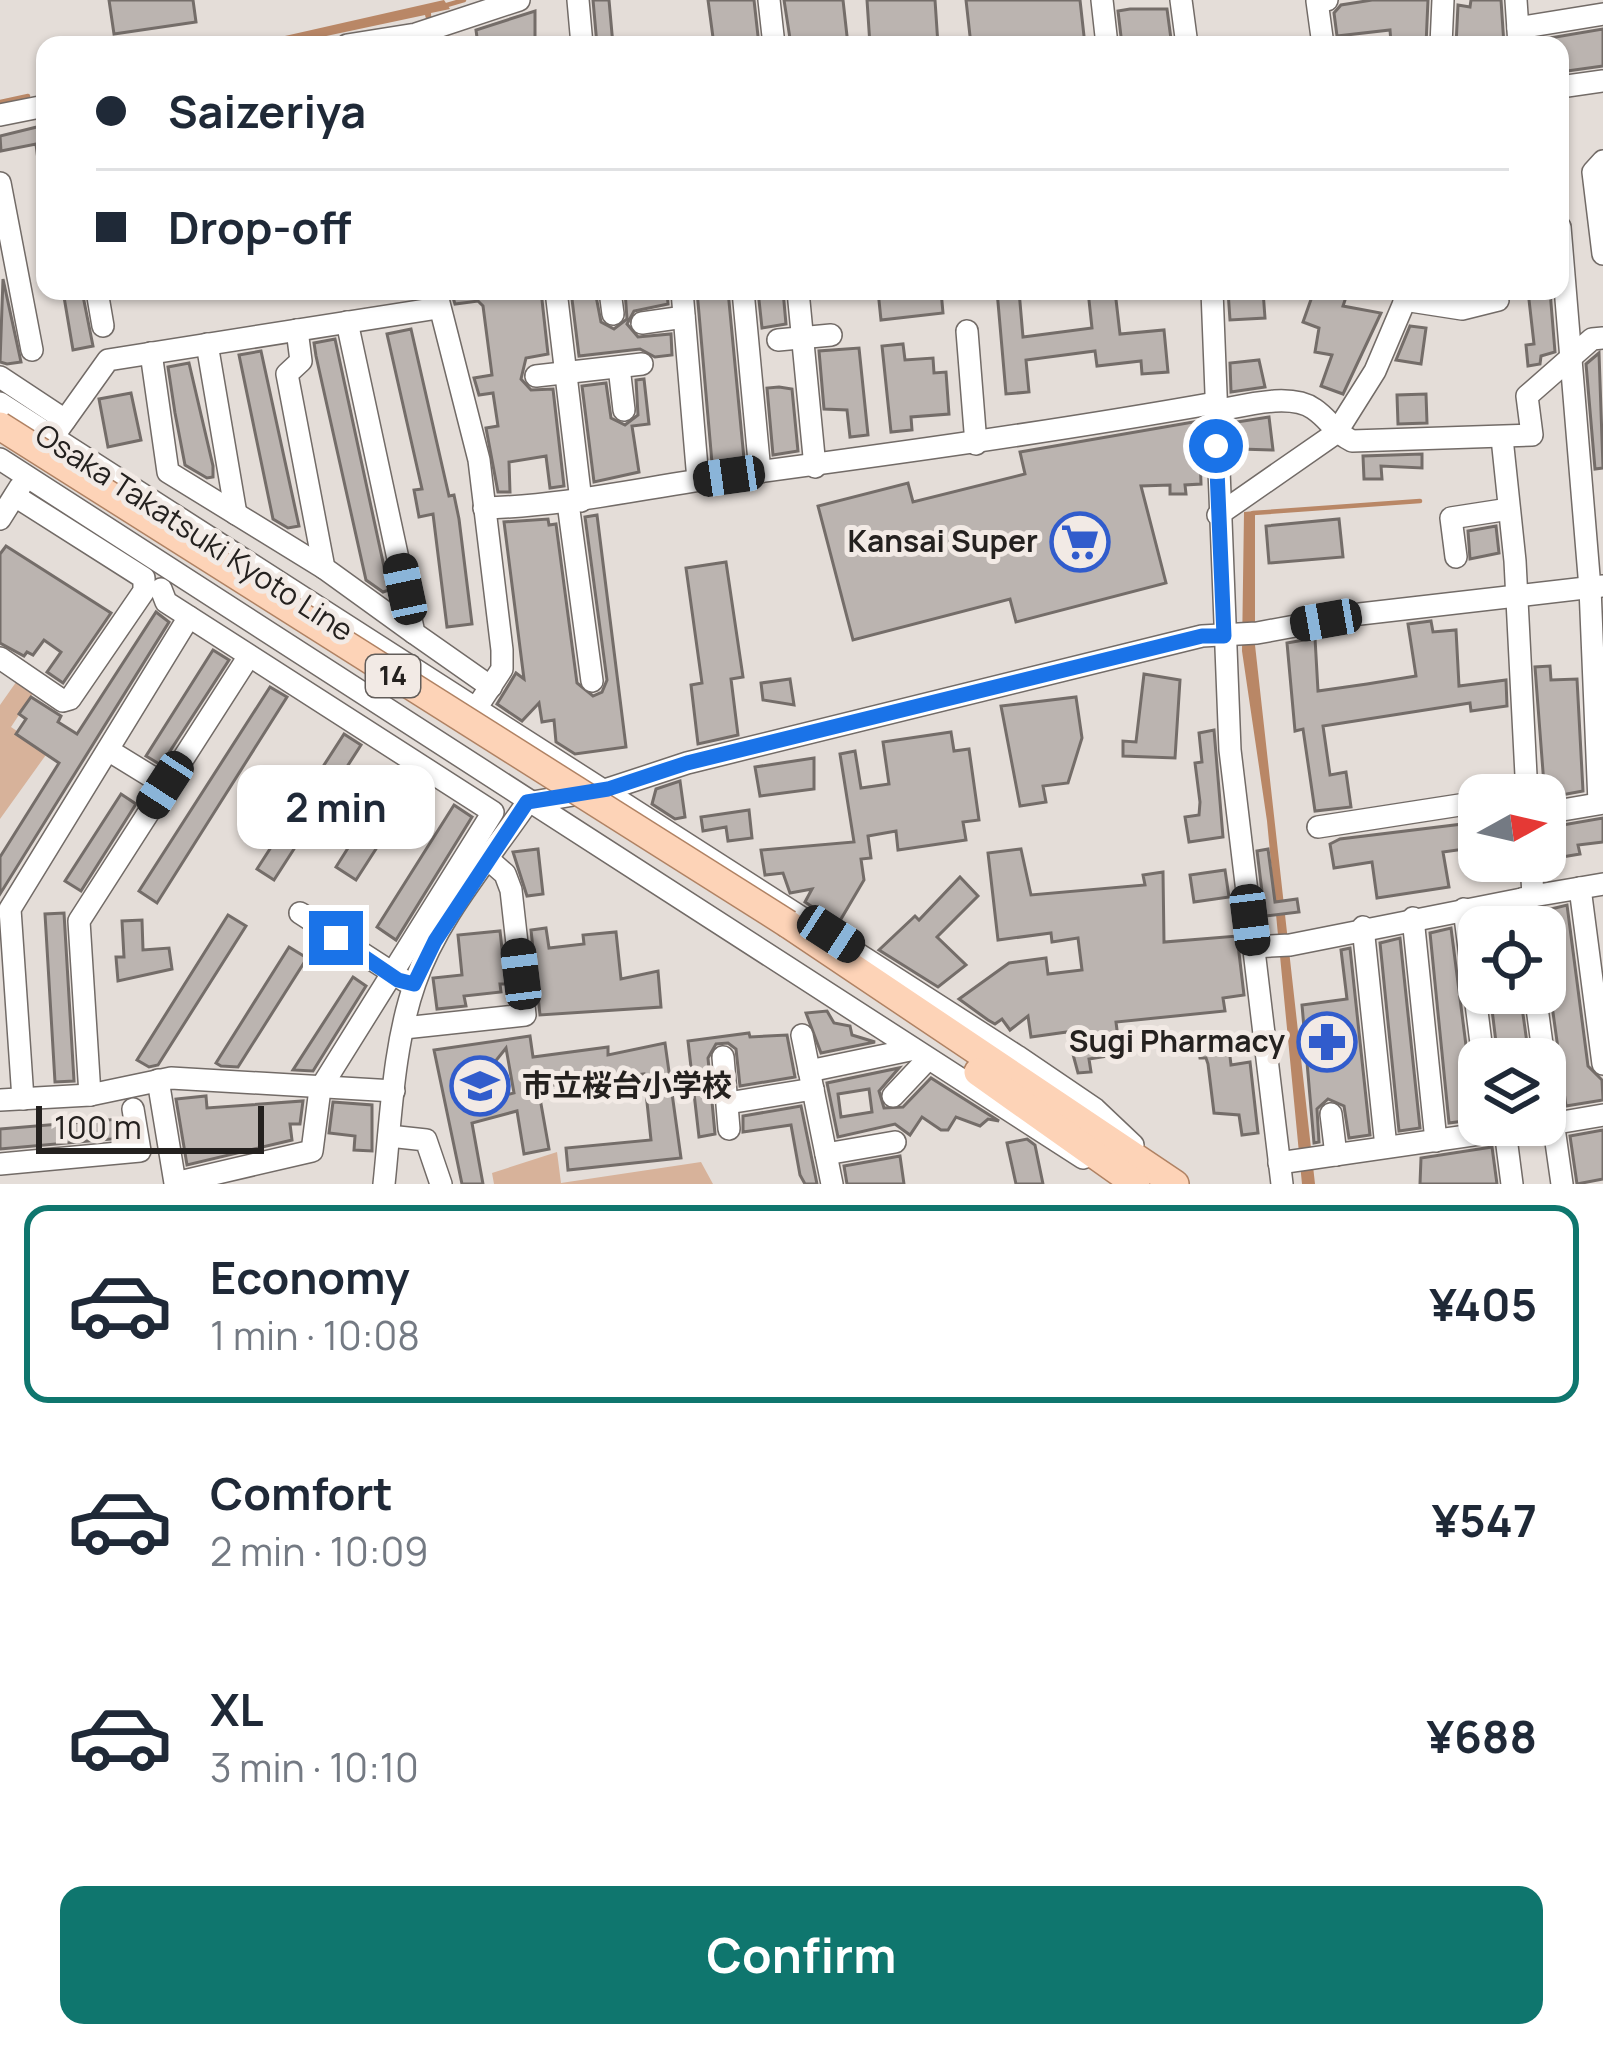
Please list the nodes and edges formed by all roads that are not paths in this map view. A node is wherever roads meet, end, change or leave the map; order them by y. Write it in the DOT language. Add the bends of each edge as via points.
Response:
graph roads {
  1 [pos="519,0"];
  2 [pos="578,0"];
  3 [pos="770,0"];
  4 [pos="1102,0"];
  5 [pos="1181,0"];
  6 [pos="1328,0"];
  7 [pos="1443,0"];
  8 [pos="1516,0"];
  9 [pos="1603,14"];
  10 [pos="423,35"];
  11 [pos="581,36"];
  12 [pos="773,36"];
  13 [pos="1107,36"];
  14 [pos="1186,36"];
  15 [pos="1322,36"];
  16 [pos="1441,36"];
  17 [pos="1519,36"];
  18 [pos="1523,36"];
  19 [pos="1603,81"];
  20 [pos="1569,86"];
  21 [pos="36,108"];
  22 [pos="0,115"];
  23 [pos="1603,160"];
  24 [pos="0,183"];
  25 [pos="1603,254"];
  26 [pos="99,300"];
  27 [pos="437,300"];
  28 [pos="557,300"];
  29 [pos="683,300"];
  30 [pos="744,300"];
  31 [pos="799,300"];
  32 [pos="1212,300"];
  33 [pos="1404,300"];
  34 [pos="1426,300"];
  35 [pos="1498,300"];
  36 [pos="1566,300"];
  37 [pos="684,317"];
  38 [pos="347,322"];
  39 [pos="642,323"];
  40 [pos="103,326"];
  41 [pos="297,330"];
  42 [pos="967,331"];
  43 [pos="831,335"];
  44 [pos="802,338"];
  45 [pos="1603,338"];
  46 [pos="778,340"];
  47 [pos="207,344"];
  48 [pos="32,350"];
  49 [pos="151,353"];
  50 [pos="1570,359"];
  51 [pos="566,372"];
  52 [pos="536,376"];
  53 [pos="0,377"];
  54 [pos="0,403"];
  55 [pos="1215,407"];
  56 [pos="624,410"];
  57 [pos="0,426"];
  58 [pos="59,428"];
  59 [pos="1336,433"];
  60 [pos="1502,439"];
  61 [pos="976,444"];
  62 [pos="0,448"];
  63 [pos="0,459"];
  64 [pos="815,467"];
  65 [pos="760,472"];
  66 [pos="698,480"];
  67 [pos="9,502"];
  68 [pos="574,502"];
  69 [pos="484,508"];
  70 [pos="1509,509"];
  71 [pos="236,514"];
  72 [pos="1218,515"];
  73 [pos="1456,557"];
  74 [pos="323,568"];
  75 [pos="1596,587"];
  76 [pos="161,589"];
  77 [pos="1517,599"];
  78 [pos="189,617"];
  79 [pos="414,633"];
  80 [pos="1239,635"];
  81 [pos="249,656"];
  82 [pos="0,658"];
  83 [pos="592,682"];
  84 [pos="491,687"];
  85 [pos="477,707"];
  86 [pos="108,750"];
  87 [pos="1526,774"];
  88 [pos="165,785"];
  89 [pos="608,789"];
  90 [pos="527,802"];
  91 [pos="1601,803"];
  92 [pos="1458,805"];
  93 [pos="1566,809"];
  94 [pos="1318,826"];
  95 [pos="488,860"];
  96 [pos="1529,882"];
  97 [pos="1603,884"];
  98 [pos="1580,888"];
  99 [pos="1528,898"];
  100 [pos="1481,906"];
  101 [pos="1527,906"];
  102 [pos="1458,910"];
  103 [pos="300,913"];
  104 [pos="1413,918"];
  105 [pos="1363,927"];
  106 [pos="783,932"];
  107 [pos="1272,946"];
  108 [pos="404,980"];
  109 [pos="404,1028"];
  110 [pos="802,1035"];
  111 [pos="918,1056"];
  112 [pos="723,1057"];
  113 [pos="1603,1064"];
  114 [pos="811,1080"];
  115 [pos="158,1081"];
  116 [pos="320,1089"];
  117 [pos="394,1091"];
  118 [pos="90,1095"];
  119 [pos="893,1096"];
  120 [pos="11,1100"];
  121 [pos="728,1103"];
  122 [pos="133,1109"];
  123 [pos="1331,1114"];
  124 [pos="1603,1115"];
  125 [pos="1566,1121"];
  126 [pos="729,1130"];
  127 [pos="389,1136"];
  128 [pos="1458,1137"];
  129 [pos="1436,1141"];
  130 [pos="895,1142"];
  131 [pos="1501,1146"];
  132 [pos="1552,1146"];
  133 [pos="1386,1147"];
  134 [pos="826,1154"];
  135 [pos="0,1164"];
  136 [pos="1302,1164"];
  137 [pos="1173,1181"];
  138 [pos="384,1184"];
  139 [pos="441,1184"];
  140 [pos="832,1184"];
  141 [pos="1135,1184"];
  142 [pos="1512,1184"];
  143 [pos="1562,1184"];
  1 -- 10 [label="street"];
  2 -- 11 [label="street"];
  3 -- 12 [label="street"];
  4 -- 13 [label="street"];
  5 -- 14 [label="street"];
  6 -- 15 [label="street" via="1317,2"];
  7 -- 16 [label="street"];
  8 -- 17 [label="street"];
  9 -- 18 [label="street"];
  19 -- 20 [label="street"];
  21 -- 22 [label="street"];
  23 -- 25 [label="street" via="1593,172"];
  24 -- 48 [label="street"];
  26 -- 40 [label="street"];
  27 -- 38 [label="street"];
  27 -- 69 [label="street"];
  28 -- 51 [label="street"];
  29 -- 37 [label="street"];
  30 -- 65 [label="street"];
  31 -- 44 [label="street"];
  32 -- 55 [label="street"];
  33 -- 59 [label="street" via="1375,371"];
  34 -- 35 [label="street" via="1462,309"];
  36 -- 50 [label="street"];
  37 -- 39 [label="street"];
  37 -- 66 [label="street"];
  38 -- 41 [label="street"];
  38 -- 79 [label="street"];
  41 -- 47 [label="street"];
  41 -- 74 [label="street" via="301,361 287,374"];
  42 -- 61 [label="street"];
  43 -- 44 [label="street"];
  44 -- 46 [label="street"];
  44 -- 64 [label="street"];
  45 -- 50 [label="street"];
  47 -- 49 [label="street"];
  47 -- 71 [label="street"];
  49 -- 58 [label="street" via="108,360"];
  49 -- 71 [label="street" via="168,472"];
  50 -- 60 [label="street" via="1527,396 1532,435"];
  50 -- 75 [label="street"];
  51 -- 52 [label="street"];
  51 -- 56 [label="street" via="630,365"];
  51 -- 68 [label="street"];
  53 -- 58 [label="street"];
  54 -- 58 [label="street"];
  55 -- 59 [label="street" via="1312,407"];
  55 -- 61 [label="street"];
  55 -- 72 [label="street"];
  57 -- 106 [label="main road, Osaka Takatsuki Kyoto Line / 14, bridge"];
  58 -- 85 [label="street"];
  59 -- 60 [label="street" via="1352,441"];
  59 -- 72 [label="street"];
  60 -- 70 [label="street"];
  61 -- 64 [label="street"];
  62 -- 106 [label="main road, Osaka Takatsuki Kyoto Line / 14"];
  63 -- 67 [label="street"];
  64 -- 65 [label="street"];
  65 -- 66 [label="street"];
  66 -- 68 [label="street"];
  67 -- 82 [label="street" via="144,578 144,591 70,699"];
  67 -- 90 [label="street"];
  68 -- 69 [label="street"];
  68 -- 83 [label="street"];
  69 -- 84 [label="street" via="502,650"];
  70 -- 73 [label="street" via="1451,518"];
  70 -- 77 [label="street"];
  71 -- 74 [label="street"];
  72 -- 80 [label="street"];
  74 -- 79 [label="street"];
  75 -- 77 [label="street"];
  75 -- 91 [label="street"];
  76 -- 78 [label="street"];
  77 -- 80 [label="street"];
  77 -- 87 [label="street"];
  78 -- 81 [label="street"];
  78 -- 86 [label="street"];
  79 -- 84 [label="street"];
  80 -- 89 [label="street" via="1202,636"];
  80 -- 107 [label="street" via="1230,750"];
  81 -- 88 [label="street"];
  81 -- 108 [label="street" via="493,812"];
  84 -- 85 [label="street"];
  85 -- 89 [label="street"];
  86 -- 88 [label="street"];
  86 -- 120 [label="street" via="10,909"];
  88 -- 118 [label="street" via="79,921"];
  89 -- 90 [label="street"];
  89 -- 137 [label="street" via="1095,1109"];
  90 -- 95 [label="street"];
  90 -- 111 [label="street"];
  91 -- 93 [label="street"];
  92 -- 94 [label="street"];
  95 -- 108 [label="street"];
  95 -- 109 [label="street" via="511,890 525,1015"];
  96 -- 99 [label="street"];
  97 -- 98 [label="street"];
  98 -- 99 [label="street"];
  98 -- 113 [label="street"];
  99 -- 100 [label="street"];
  99 -- 101 [label="street"];
  102 -- 104 [label="street"];
  103 -- 108 [label="street"];
  104 -- 105 [label="street"];
  104 -- 129 [label="street"];
  105 -- 107 [label="street"];
  105 -- 133 [label="street"];
  106 -- 137 [label="main road, Osaka Takatsuki Kyoto Line / 14"];
  106 -- 141 [label="main road, Osaka Takatsuki Kyoto Line / 14"];
  107 -- 136 [label="street"];
  108 -- 109 [label="street"];
  108 -- 116 [label="street"];
  109 -- 117 [label="street"];
  110 -- 114 [label="street"];
  111 -- 114 [label="street"];
  111 -- 119 [label="street"];
  111 -- 141 [label="street" via="1050,1142"];
  112 -- 121 [label="street"];
  114 -- 121 [label="street"];
  114 -- 134 [label="street"];
  115 -- 116 [label="street"];
  115 -- 116 [label="street" via="175,1184 312,1151"];
  115 -- 118 [label="street"];
  116 -- 117 [label="street"];
  117 -- 127 [label="street"];
  118 -- 120 [label="street"];
  121 -- 126 [label="street"];
  122 -- 135 [label="street" via="140,1151"];
  123 -- 136 [label="street"];
  124 -- 125 [label="street"];
  127 -- 138 [label="street"];
  127 -- 139 [label="street" via="426,1140"];
  128 -- 129 [label="street"];
  129 -- 133 [label="street"];
  130 -- 134 [label="street"];
  131 -- 142 [label="street"];
  132 -- 143 [label="street"];
  133 -- 136 [label="street"];
  134 -- 140 [label="street"];
}
